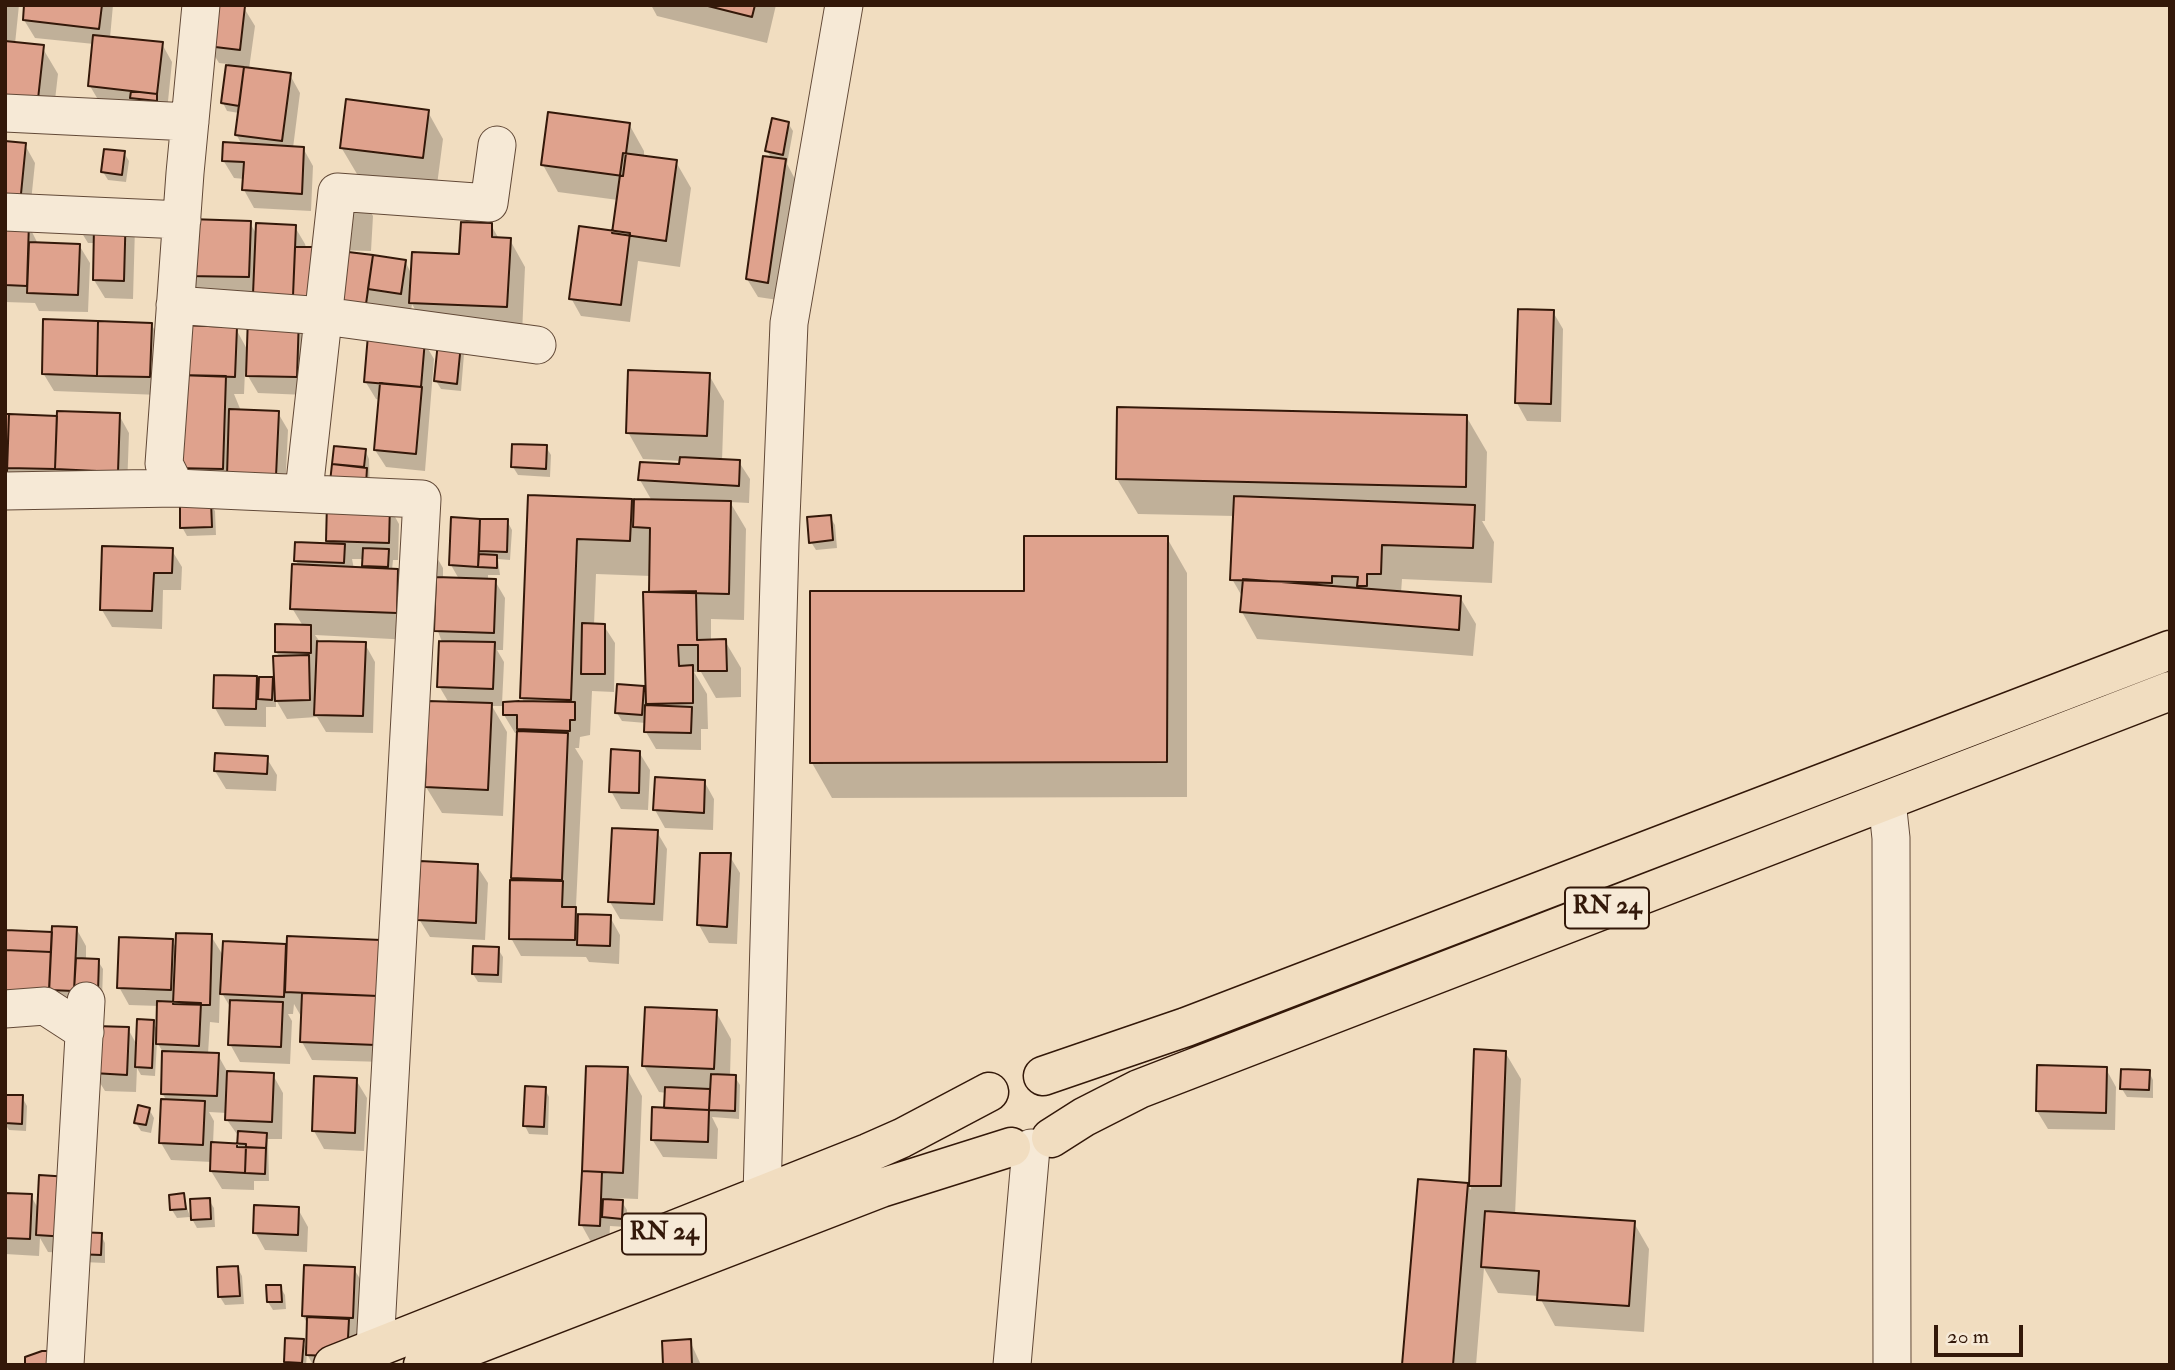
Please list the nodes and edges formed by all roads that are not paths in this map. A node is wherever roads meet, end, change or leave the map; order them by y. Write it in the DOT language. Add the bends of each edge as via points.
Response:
graph roads {
  1 [pos="201,5"];
  2 [pos="844,5"];
  3 [pos="5,113"];
  4 [pos="190,122"];
  5 [pos="497,145"];
  6 [pos="5,212"];
  7 [pos="182,220"];
  8 [pos="175,304"];
  9 [pos="324,316"];
  10 [pos="537,345"];
  11 [pos="176,488"];
  12 [pos="5,491"];
  13 [pos="304,491"];
  14 [pos="2170,650"];
  15 [pos="2170,691"];
  16 [pos="1886,801"];
  17 [pos="5,1009"];
  18 [pos="1043,1076"];
  19 [pos="989,1091"];
  20 [pos="1031,1144"];
  21 [pos="762,1195"];
  22 [pos="375,1348"];
  23 [pos="65,1365"];
  24 [pos="333,1365"];
  25 [pos="423,1365"];
  26 [pos="1012,1365"];
  27 [pos="1892,1365"];
  1 -- 4 [label="street"];
  2 -- 21 [label="street" via="789,323"];
  3 -- 4 [label="street"];
  4 -- 7 [label="street"];
  5 -- 9 [label="street" via="489,203 337,192"];
  6 -- 7 [label="street"];
  7 -- 8 [label="street"];
  8 -- 9 [label="street"];
  8 -- 11 [label="street" via="164,464"];
  9 -- 10 [label="street"];
  9 -- 13 [label="street"];
  11 -- 12 [label="street"];
  11 -- 13 [label="street"];
  13 -- 22 [label="street" via="422,499"];
  14 -- 18 [label="highway, RN 24" via="1186,1027"];
  15 -- 16 [label="highway, RN 24"];
  16 -- 20 [label="highway, RN 24" via="1139,1089"];
  16 -- 27 [label="street" via="1891,838"];
  17 -- 23 [label="street" via="45,1006 86,1016"];
  18 -- 19 [label="highway" via="1019,1071"];
  18 -- 20 [label="highway" via="1053,1083 1063,1117"];
  19 -- 20 [label="highway" via="986,1118 990,1130"];
  19 -- 21 [label="highway, RN 24" via="902,1138"];
  20 -- 25 [label="highway, RN 24" via="881,1188"];
  20 -- 26 [label="street"];
  21 -- 22 [label="highway, RN 24"];
  22 -- 24 [label="highway, RN 24"];
}
